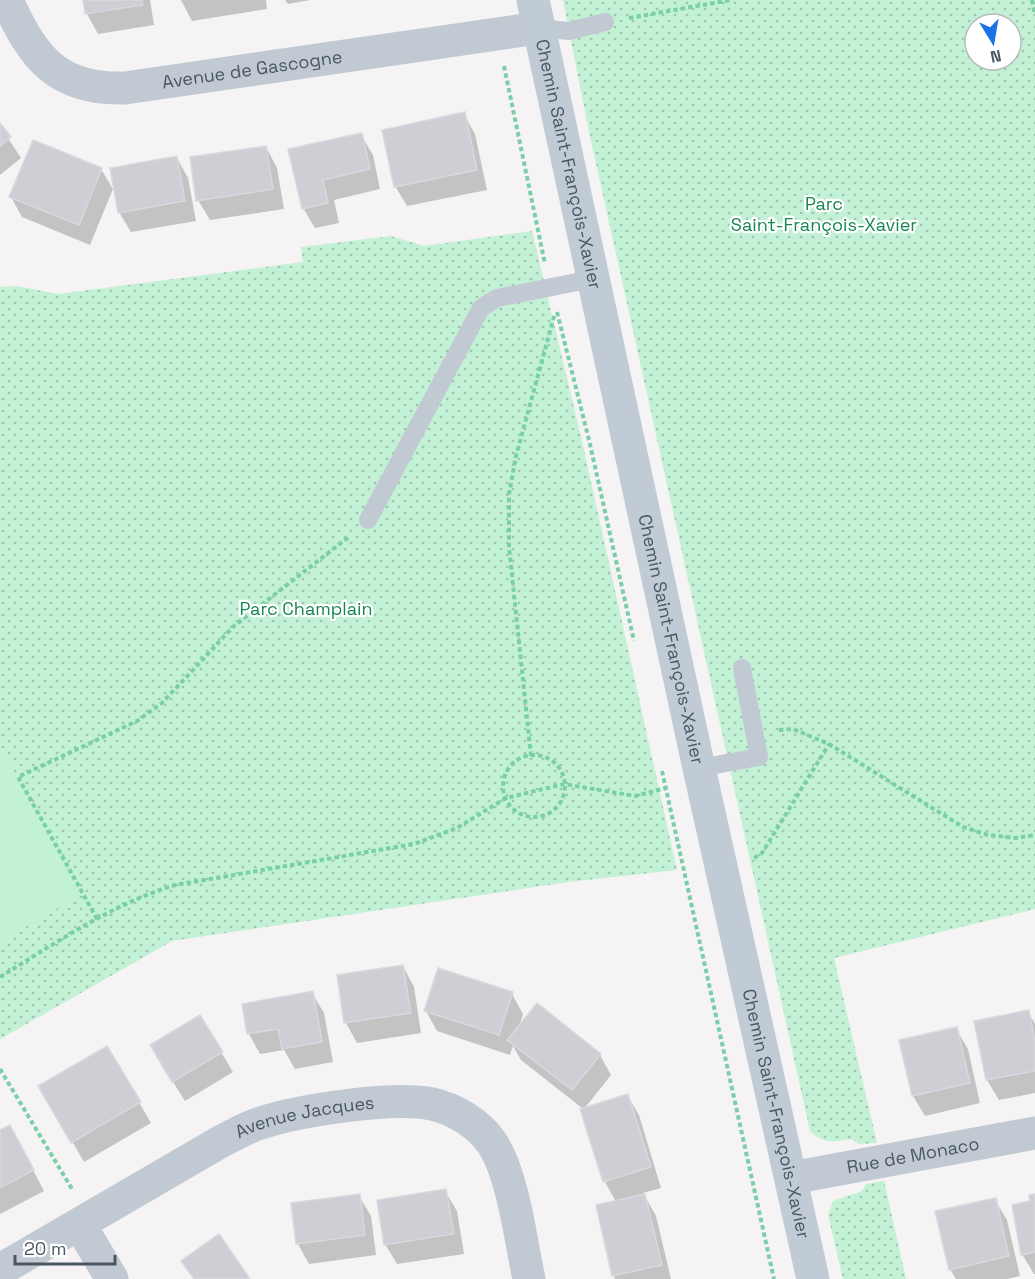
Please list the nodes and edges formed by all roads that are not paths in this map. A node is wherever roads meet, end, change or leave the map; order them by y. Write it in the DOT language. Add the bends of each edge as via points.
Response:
graph roads {
  1 [pos="7,0"];
  2 [pos="536,14"];
  3 [pos="604,22"];
  4 [pos="592,279"];
  5 [pos="368,520"];
  6 [pos="742,668"];
  7 [pos="699,768"];
  8 [pos="1035,1133"];
  9 [pos="790,1178"];
  10 [pos="80,1225"];
  11 [pos="0,1270"];
  12 [pos="112,1279"];
  13 [pos="529,1279"];
  14 [pos="813,1279"];
  1 -- 2 [label="street, Avenue de Gascogne" via="21,32 43,62 57,73 104,88 171,81"];
  2 -- 3 [label="lane" via="569,31"];
  2 -- 4 [label="street, Chemin Saint-François-Xavier"];
  4 -- 5 [label="lane" via="497,298 481,308"];
  4 -- 7 [label="street, Chemin Saint-François-Xavier"];
  6 -- 7 [label="lane" via="759,757"];
  7 -- 9 [label="street, Chemin Saint-François-Xavier"];
  8 -- 9 [label="street, Rue de Monaco"];
  9 -- 14 [label="street, Chemin Saint-François-Xavier"];
  10 -- 11 [label="street, Avenue Jacques"];
  10 -- 12 [label="street"];
  10 -- 13 [label="street, Avenue Jacques" via="258,1124 357,1106 417,1102 435,1105 468,1120 492,1143 507,1182"];
}
